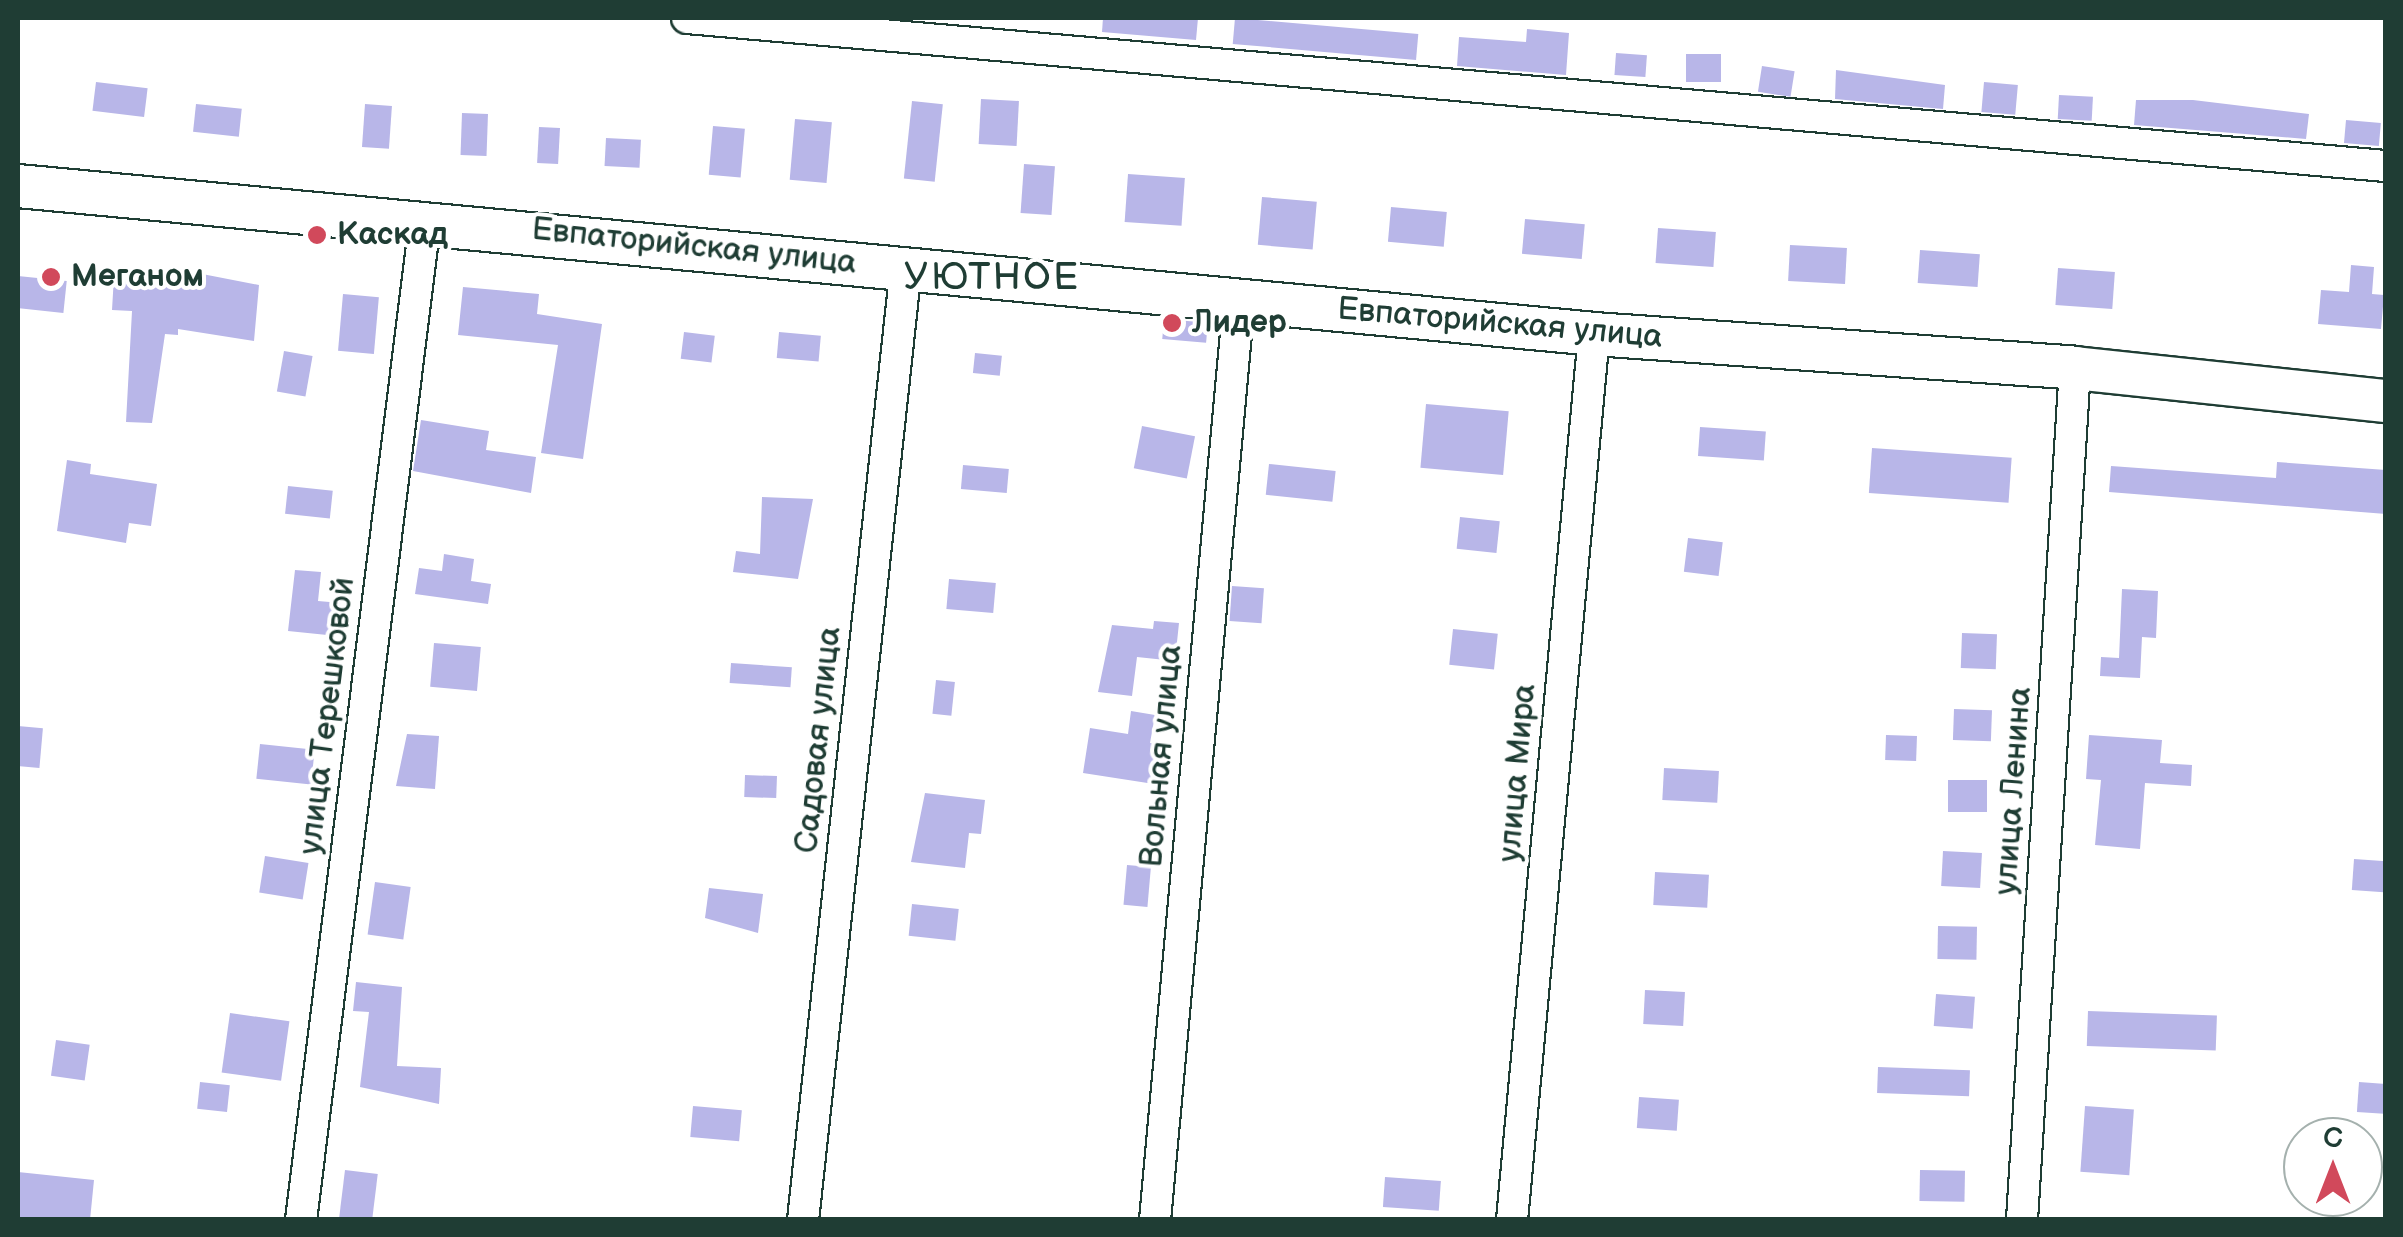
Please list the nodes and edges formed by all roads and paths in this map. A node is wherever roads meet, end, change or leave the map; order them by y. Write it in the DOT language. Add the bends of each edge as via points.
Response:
graph roads {
  1 [pos="687,18"];
  2 [pos="2386,166"];
  3 [pos="18,186"];
  4 [pos="425,221"];
  5 [pos="906,268"];
  6 [pos="1238,300"];
  7 [pos="1594,334"];
  8 [pos="2076,368"];
  9 [pos="2386,401"];
  10 [pos="301,1220"];
  11 [pos="802,1220"];
  12 [pos="1155,1220"];
  13 [pos="1512,1220"];
  14 [pos="2022,1220"];
  1 -- 2 [label="street"];
  3 -- 4 [label="main road, Евпаторийская улица"];
  4 -- 5 [label="main road, Евпаторийская улица"];
  4 -- 10 [label="street, улица Терешковой"];
  5 -- 6 [label="main road, Евпаторийская улица"];
  5 -- 11 [label="street, Садовая улица"];
  6 -- 7 [label="main road, Евпаторийская улица"];
  6 -- 12 [label="street, Вольная улица"];
  7 -- 8 [label="main road, Евпаторийская улица"];
  7 -- 13 [label="street, улица Мира"];
  8 -- 9 [label="main road, Евпаторийская улица"];
  8 -- 14 [label="street, улица Ленина"];
}
